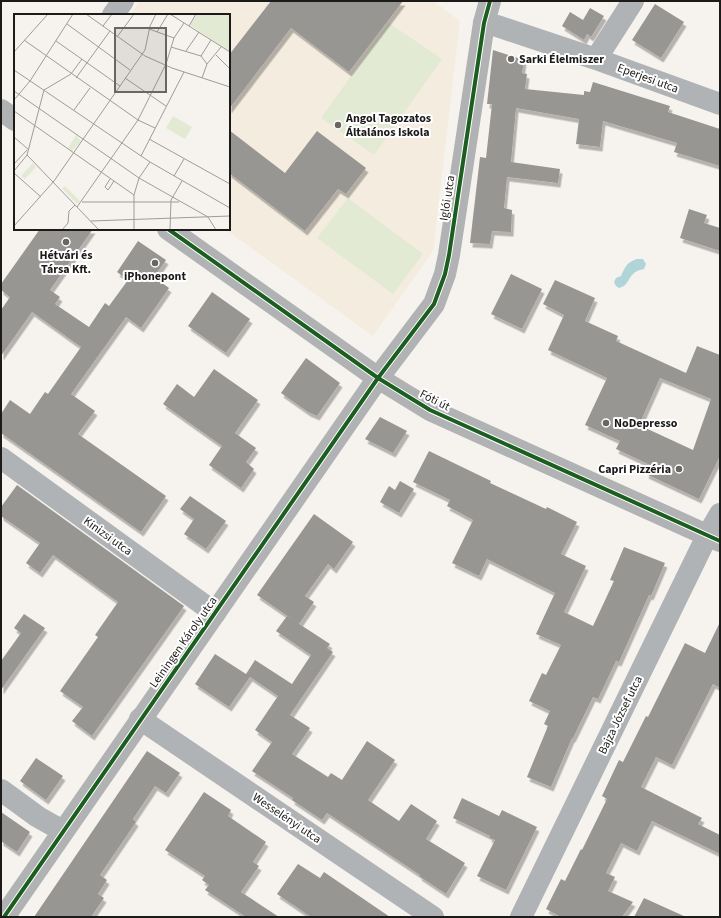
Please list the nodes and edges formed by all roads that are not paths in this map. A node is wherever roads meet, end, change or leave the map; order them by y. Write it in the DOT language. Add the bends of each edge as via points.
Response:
graph roads {
  1 [pos="123,1"];
  2 [pos="490,1"];
  3 [pos="633,1"];
  4 [pos="114,14"];
  5 [pos="484,23"];
  6 [pos="596,59"];
  7 [pos="720,104"];
  8 [pos="1,110"];
  9 [pos="14,119"];
  10 [pos="169,230"];
  11 [pos="378,378"];
  12 [pos="1,458"];
  13 [pos="720,514"];
  14 [pos="714,538"];
  15 [pos="215,613"];
  16 [pos="140,719"];
  17 [pos="1,790"];
  18 [pos="63,831"];
  19 [pos="4,917"];
  20 [pos="433,917"];
  21 [pos="521,917"];
  1 -- 4 [label="street"];
  2 -- 5 [label="street, Iglói utca"];
  3 -- 6 [label="street"];
  5 -- 6 [label="street, Eperjesi utca"];
  5 -- 11 [label="street, Iglói utca" via="445,274 434,304"];
  6 -- 7 [label="street, Eperjesi utca"];
  8 -- 9 [label="street"];
  10 -- 11 [label="street, Fóti út"];
  11 -- 14 [label="street, Fóti út" via="430,410"];
  11 -- 15 [label="street, Leiningen Károly utca"];
  12 -- 15 [label="street, Kinizsi utca"];
  13 -- 14 [label="street, Bajza József utca"];
  14 -- 21 [label="street, Bajza József utca"];
  15 -- 16 [label="street, Leiningen Károly utca"];
  16 -- 18 [label="street, Leiningen Károly utca"];
  16 -- 20 [label="street, Wesselényi utca"];
  17 -- 18 [label="street" via="42,820"];
  18 -- 19 [label="street, Leiningen Károly utca"];
}
